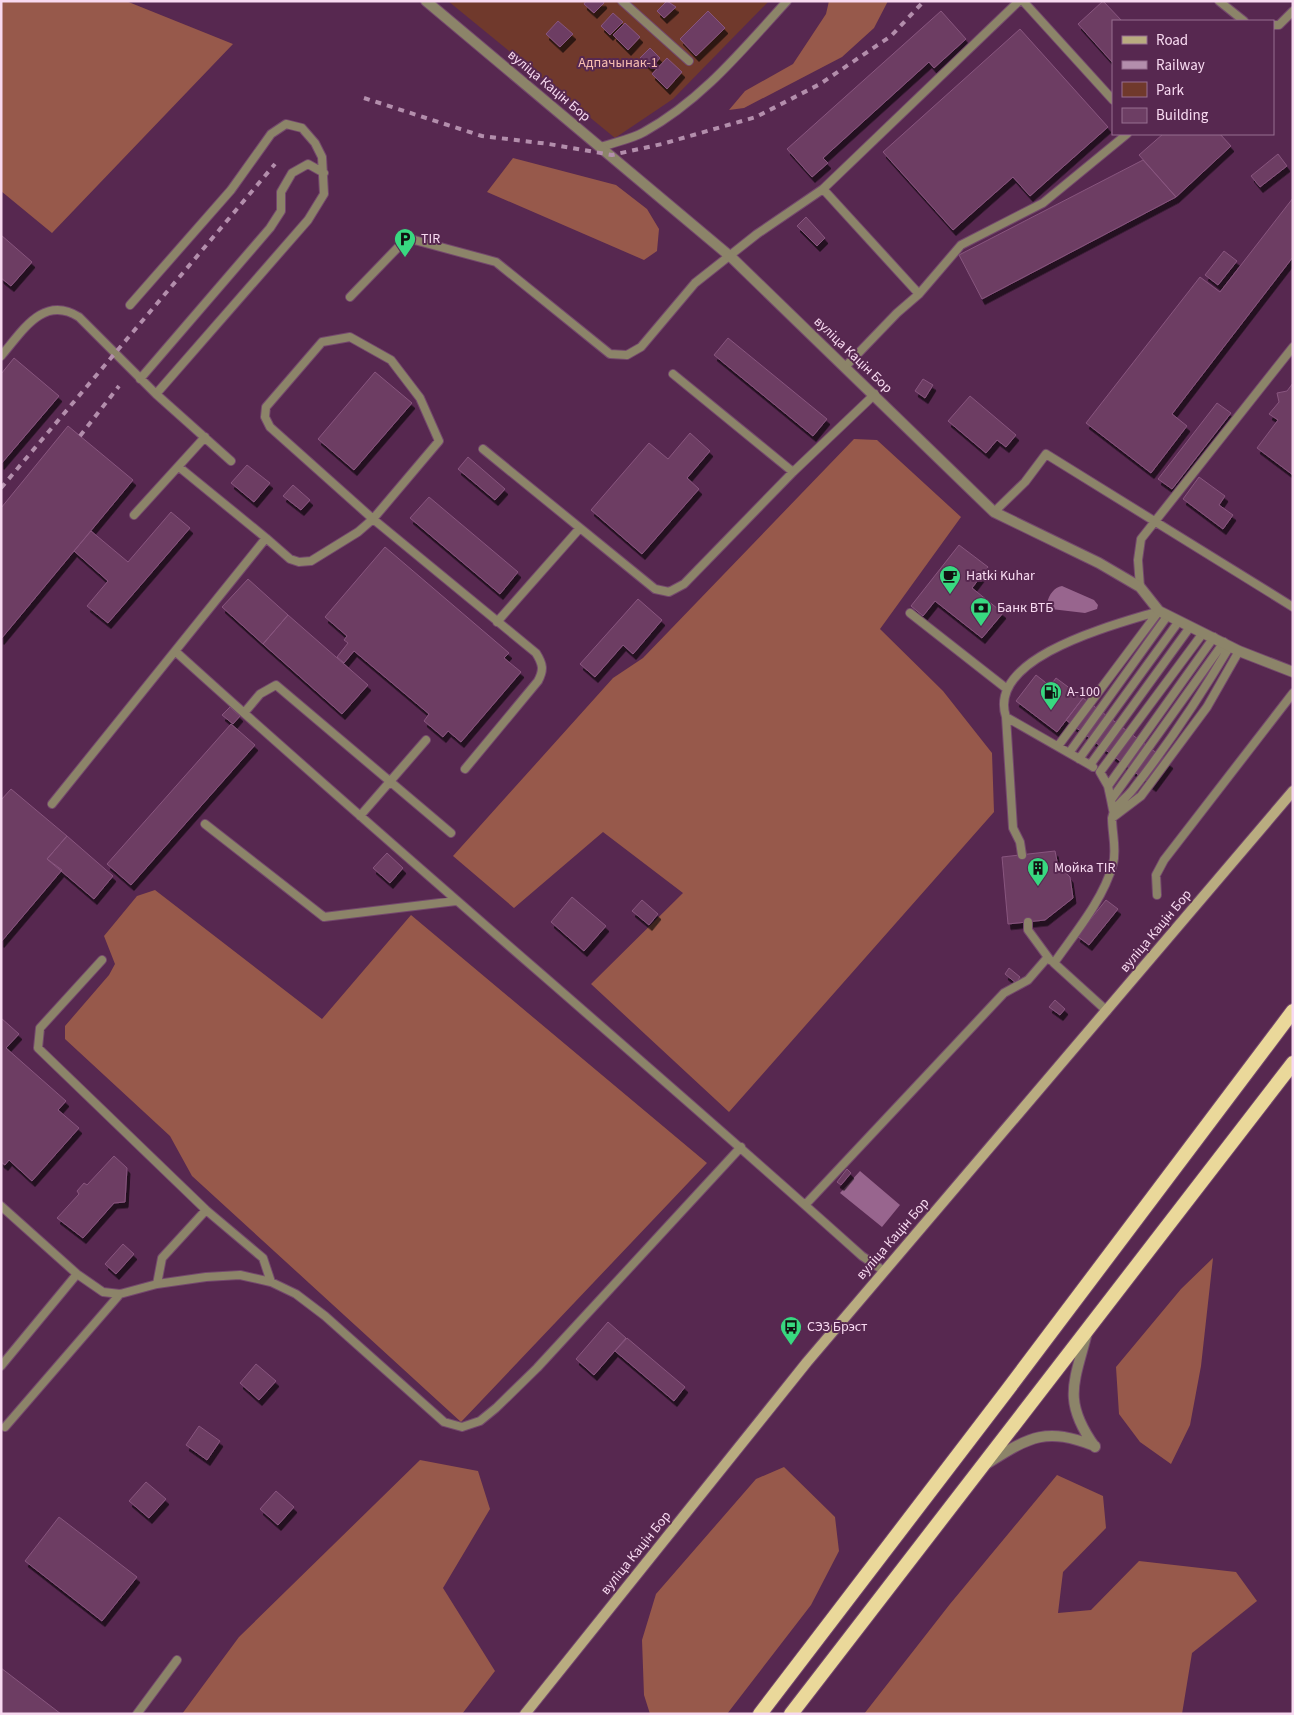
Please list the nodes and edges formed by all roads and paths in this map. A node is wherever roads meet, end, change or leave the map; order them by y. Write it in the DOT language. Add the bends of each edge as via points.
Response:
graph roads {
  1 [pos="426,1"];
  2 [pos="622,1"];
  3 [pos="787,1"];
  4 [pos="1018,1"];
  5 [pos="1023,1"];
  6 [pos="1219,1"];
  7 [pos="1293,11"];
  8 [pos="1243,20"];
  9 [pos="1274,25"];
  10 [pos="689,61"];
  11 [pos="1112,99"];
  12 [pos="1126,135"];
  13 [pos="601,147"];
  14 [pos="324,173"];
  15 [pos="823,189"];
  16 [pos="731,257"];
  17 [pos="919,294"];
  18 [pos="350,297"];
  19 [pos="130,306"];
  20 [pos="1293,347"];
  21 [pos="1,356"];
  22 [pos="846,366"];
  23 [pos="673,374"];
  24 [pos="140,379"];
  25 [pos="156,394"];
  26 [pos="875,394"];
  27 [pos="205,437"];
  28 [pos="483,450"];
  29 [pos="231,461"];
  30 [pos="179,467"];
  31 [pos="793,472"];
  32 [pos="994,512"];
  33 [pos="134,515"];
  34 [pos="373,519"];
  35 [pos="1154,522"];
  36 [pos="580,528"];
  37 [pos="266,538"];
  38 [pos="1140,587"];
  39 [pos="1293,607"];
  40 [pos="910,613"];
  41 [pos="1164,613"];
  42 [pos="1179,621"];
  43 [pos="497,622"];
  44 [pos="1190,627"];
  45 [pos="1202,633"];
  46 [pos="1214,637"];
  47 [pos="1231,647"];
  48 [pos="175,651"];
  49 [pos="1293,672"];
  50 [pos="1007,689"];
  51 [pos="1293,693"];
  52 [pos="244,713"];
  53 [pos="1006,717"];
  54 [pos="426,740"];
  55 [pos="1058,746"];
  56 [pos="1068,753"];
  57 [pos="1079,759"];
  58 [pos="1090,765"];
  59 [pos="465,769"];
  60 [pos="1100,772"];
  61 [pos="390,782"];
  62 [pos="1108,786"];
  63 [pos="1293,791"];
  64 [pos="1112,800"];
  65 [pos="52,804"];
  66 [pos="1113,814"];
  67 [pos="360,816"];
  68 [pos="205,824"];
  69 [pos="451,833"];
  70 [pos="1022,855"];
  71 [pos="1158,895"];
  72 [pos="456,901"];
  73 [pos="1028,922"];
  74 [pos="102,960"];
  75 [pos="1050,961"];
  76 [pos="1107,1011"];
  77 [pos="1293,1011"];
  78 [pos="1293,1063"];
  79 [pos="741,1147"];
  80 [pos="805,1205"];
  81 [pos="1,1206"];
  82 [pos="206,1210"];
  83 [pos="884,1271"];
  84 [pos="77,1274"];
  85 [pos="271,1282"];
  86 [pos="157,1284"];
  87 [pos="120,1294"];
  88 [pos="1089,1326"];
  89 [pos="1,1366"];
  90 [pos="5,1427"];
  91 [pos="981,1467"];
  92 [pos="177,1660"];
  93 [pos="137,1714"];
  94 [pos="525,1714"];
  95 [pos="760,1714"];
  96 [pos="791,1714"];
  1 -- 13 [label="street, вуліца Кацін Бор"];
  2 -- 10 [label="lane"];
  3 -- 13 [label="lane" via="711,84 643,133"];
  4 -- 15 [label="lane"];
  5 -- 11 [label="lane"];
  6 -- 8 [label="lane"];
  7 -- 9 [label="lane" via="1279,25"];
  12 -- 17 [label="lane" via="1043,203 961,245"];
  13 -- 16 [label="street, вуліца Кацін Бор"];
  14 -- 19 [label="lane" via="322,157 302,128 286,124 271,134 230,190"];
  14 -- 24 [label="lane" via="308,164 292,173 281,192 281,211 270,228"];
  14 -- 25 [label="lane" via="324,194 308,220"];
  15 -- 16 [label="lane" via="757,234"];
  15 -- 17 [label="lane"];
  16 -- 18 [label="lane" via="695,283 641,347 627,355 610,354 496,262 408,238"];
  16 -- 22 [label="street, вуліца Кацін Бор"];
  17 -- 22 [label="lane" via="897,312"];
  20 -- 35 [label="lane"];
  21 -- 24 [label="lane" via="36,316 53,309 68,310 79,317"];
  22 -- 26 [label="street, вуліца Кацін Бор"];
  23 -- 31 [label="lane"];
  24 -- 25 [label="lane"];
  25 -- 27 [label="lane"];
  26 -- 31 [label="lane"];
  26 -- 32 [label="street, вуліца Кацін Бор"];
  27 -- 29 [label="lane"];
  27 -- 30 [label="lane"];
  28 -- 36 [label="lane"];
  30 -- 33 [label="lane"];
  30 -- 37 [label="lane"];
  31 -- 36 [label="lane" via="684,584 669,592 655,589"];
  32 -- 35 [label="lane" via="1025,482 1046,454"];
  32 -- 38 [label="street, вуліца Кацін Бор" via="1099,563"];
  34 -- 34 [label="lane" via="270,427 264,417 266,407 322,342 350,337 391,360 420,398 439,441"];
  34 -- 37 [label="lane" via="311,561 290,559"];
  34 -- 43 [label="lane"];
  35 -- 38 [label="lane" via="1141,539 1138,560"];
  35 -- 39 [label="lane"];
  36 -- 43 [label="lane"];
  37 -- 48 [label="lane"];
  38 -- 41 [label="street, вуліца Кацін Бор"];
  40 -- 50 [label="lane"];
  41 -- 42 [label="street, вуліца Кацін Бор"];
  41 -- 50 [label="lane" via="1062,643 1027,665"];
  41 -- 55 [label="lane"];
  41 -- 56 [label="lane"];
  42 -- 44 [label="street, вуліца Кацін Бор"];
  42 -- 57 [label="lane"];
  43 -- 59 [label="lane" via="536,653 542,663 542,673"];
  44 -- 45 [label="street, вуліца Кацін Бор"];
  44 -- 58 [label="lane"];
  45 -- 46 [label="street, вуліца Кацін Бор"];
  45 -- 60 [label="lane"];
  46 -- 47 [label="street, вуліца Кацін Бор"];
  46 -- 62 [label="lane"];
  47 -- 49 [label="street, вуліца Кацін Бор"];
  47 -- 64 [label="lane"];
  47 -- 66 [label="lane" via="1202,694"];
  47 -- 66 [label="lane" via="1207,708 1141,796"];
  48 -- 52 [label="lane"];
  48 -- 65 [label="lane"];
  50 -- 53 [label="lane" via="1002,705"];
  51 -- 71 [label="lane" via="1164,860 1156,875"];
  52 -- 61 [label="lane" via="260,694 276,686"];
  52 -- 67 [label="lane"];
  53 -- 55 [label="lane"];
  53 -- 70 [label="lane" via="1013,828"];
  54 -- 61 [label="lane"];
  55 -- 56 [label="lane"];
  56 -- 57 [label="lane"];
  57 -- 58 [label="lane"];
  58 -- 60 [label="lane"];
  60 -- 62 [label="lane"];
  61 -- 67 [label="lane"];
  61 -- 69 [label="lane"];
  62 -- 64 [label="lane"];
  63 -- 76 [label="main road, вуліца Кацін Бор"];
  64 -- 66 [label="lane"];
  66 -- 75 [label="lane" via="1115,849 1104,888"];
  67 -- 72 [label="lane"];
  68 -- 72 [label="lane" via="324,917"];
  72 -- 79 [label="lane"];
  73 -- 75 [label="lane" via="1028,930"];
  74 -- 82 [label="lane" via="40,1028 38,1048"];
  75 -- 76 [label="lane"];
  75 -- 80 [label="lane" via="1028,980 1004,993"];
  76 -- 83 [label="main road, вуліца Кацін Бор"];
  77 -- 95 [label="highway"];
  78 -- 88 [label="highway"];
  79 -- 80 [label="lane"];
  79 -- 85 [label="lane" via="537,1368 491,1413 462,1427 444,1422 325,1316 296,1294"];
  80 -- 83 [label="lane" via="862,1256"];
  81 -- 84 [label="lane"];
  82 -- 85 [label="lane" via="263,1258"];
  82 -- 86 [label="lane" via="162,1258"];
  83 -- 94 [label="main road, вуліца Кацін Бор" via="807,1362"];
  84 -- 87 [label="lane" via="103,1292"];
  84 -- 89 [label="lane"];
  85 -- 86 [label="lane" via="240,1275"];
  86 -- 87 [label="lane"];
  87 -- 90 [label="lane"];
  88 -- 91 [label="highway"];
  88 -- 91 [label="street" via="1074,1388 1074,1411 1095,1447 1055,1434 1036,1437 1016,1445"];
  91 -- 96 [label="highway"];
  92 -- 93 [label="lane"];
}
